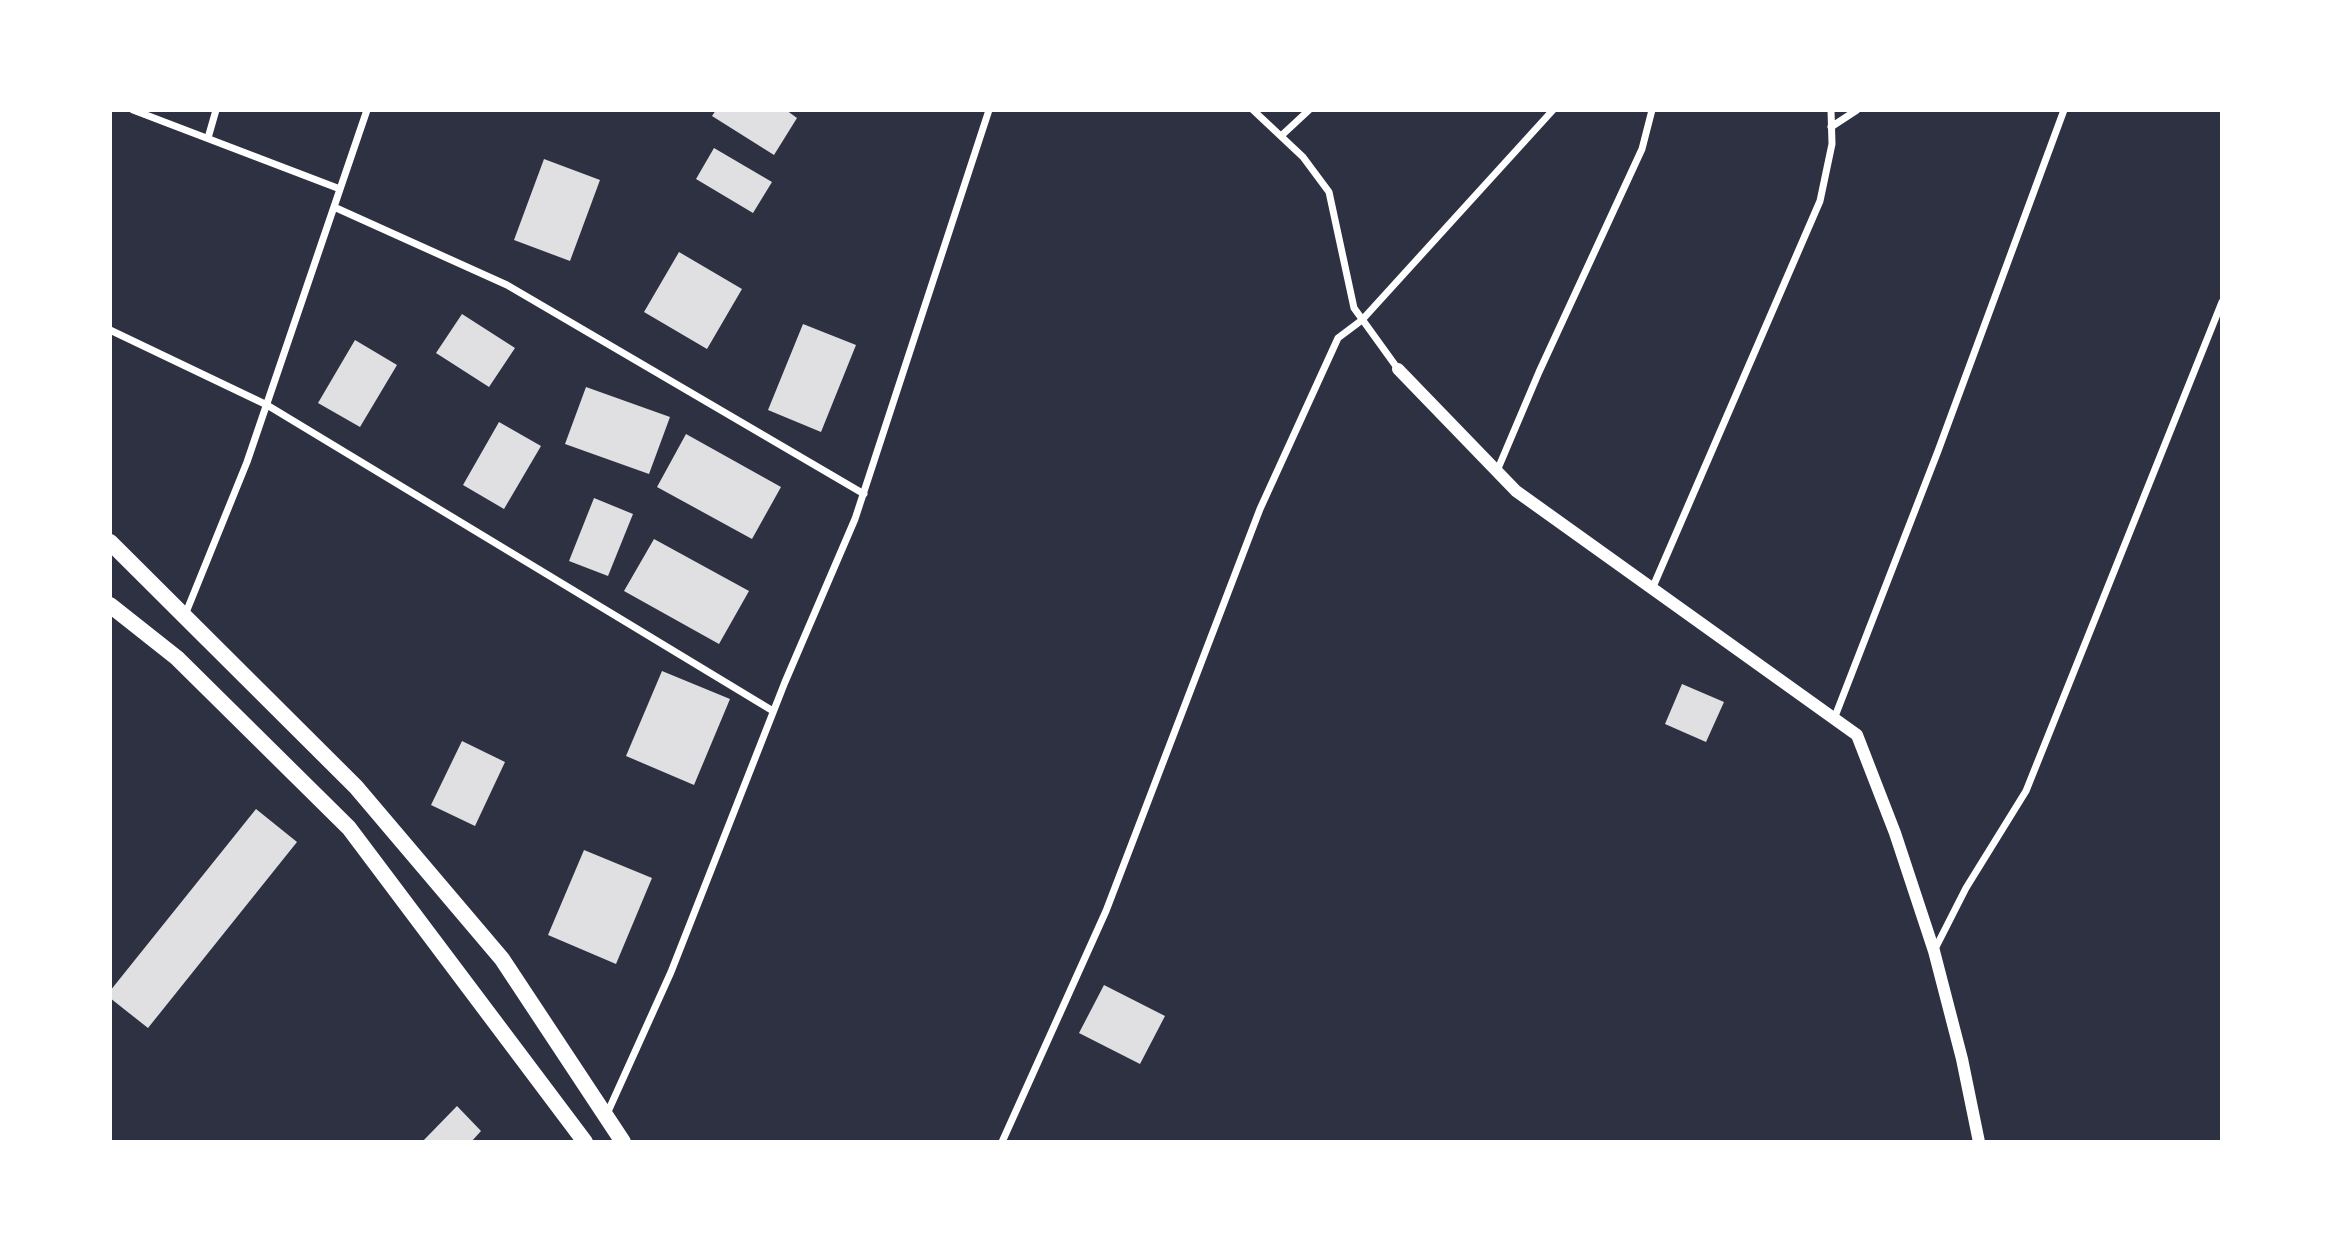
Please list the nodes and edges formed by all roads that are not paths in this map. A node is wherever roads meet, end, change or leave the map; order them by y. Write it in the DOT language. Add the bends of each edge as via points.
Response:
graph roads {
  1 [pos="133,110"];
  2 [pos="216,110"];
  3 [pos="367,110"];
  4 [pos="989,110"];
  5 [pos="1253,110"];
  6 [pos="1309,110"];
  7 [pos="1553,110"];
  8 [pos="1652,110"];
  9 [pos="1831,110"];
  10 [pos="1857,110"];
  11 [pos="2064,110"];
  12 [pos="1831,127"];
  13 [pos="1281,136"];
  14 [pos="208,138"];
  15 [pos="340,189"];
  16 [pos="334,207"];
  17 [pos="2222,302"];
  18 [pos="1362,320"];
  19 [pos="110,330"];
  20 [pos="1398,369"];
  21 [pos="267,405"];
  22 [pos="1497,471"];
  23 [pos="864,494"];
  24 [pos="110,542"];
  25 [pos="1652,589"];
  26 [pos="110,605"];
  27 [pos="185,615"];
  28 [pos="774,711"];
  29 [pos="1834,719"];
  30 [pos="1934,951"];
  31 [pos="606,1116"];
  32 [pos="585,1142"];
  33 [pos="623,1142"];
  34 [pos="1002,1142"];
  35 [pos="1979,1142"];
  1 -- 14 [label="street"];
  2 -- 14 [label="street"];
  3 -- 15 [label="street"];
  4 -- 23 [label="street"];
  5 -- 13 [label="street"];
  6 -- 13 [label="street"];
  7 -- 18 [label="street"];
  8 -- 22 [label="street" via="1642,149"];
  9 -- 12 [label="street"];
  10 -- 12 [label="street"];
  11 -- 29 [label="street"];
  12 -- 25 [label="street" via="1832,145 1820,201"];
  13 -- 18 [label="street" via="1329,192 1354,308"];
  14 -- 15 [label="street"];
  15 -- 16 [label="street"];
  16 -- 21 [label="street"];
  16 -- 23 [label="street" via="507,285"];
  17 -- 30 [label="street" via="2026,791 1966,888"];
  18 -- 20 [label="street"];
  18 -- 34 [label="street" via="1338,338 1260,509 1106,911"];
  19 -- 21 [label="street"];
  20 -- 22 [label="street"];
  21 -- 27 [label="street"];
  21 -- 28 [label="street"];
  22 -- 25 [label="street" via="1516,491"];
  23 -- 28 [label="street"];
  24 -- 27 [label="highway"];
  25 -- 29 [label="street"];
  26 -- 32 [label="highway" via="177,658 349,828"];
  27 -- 31 [label="highway" via="356,787 493,949"];
  28 -- 31 [label="street" via="671,972"];
  29 -- 30 [label="street" via="1857,735"];
  30 -- 35 [label="street"];
  31 -- 33 [label="highway"];
}
